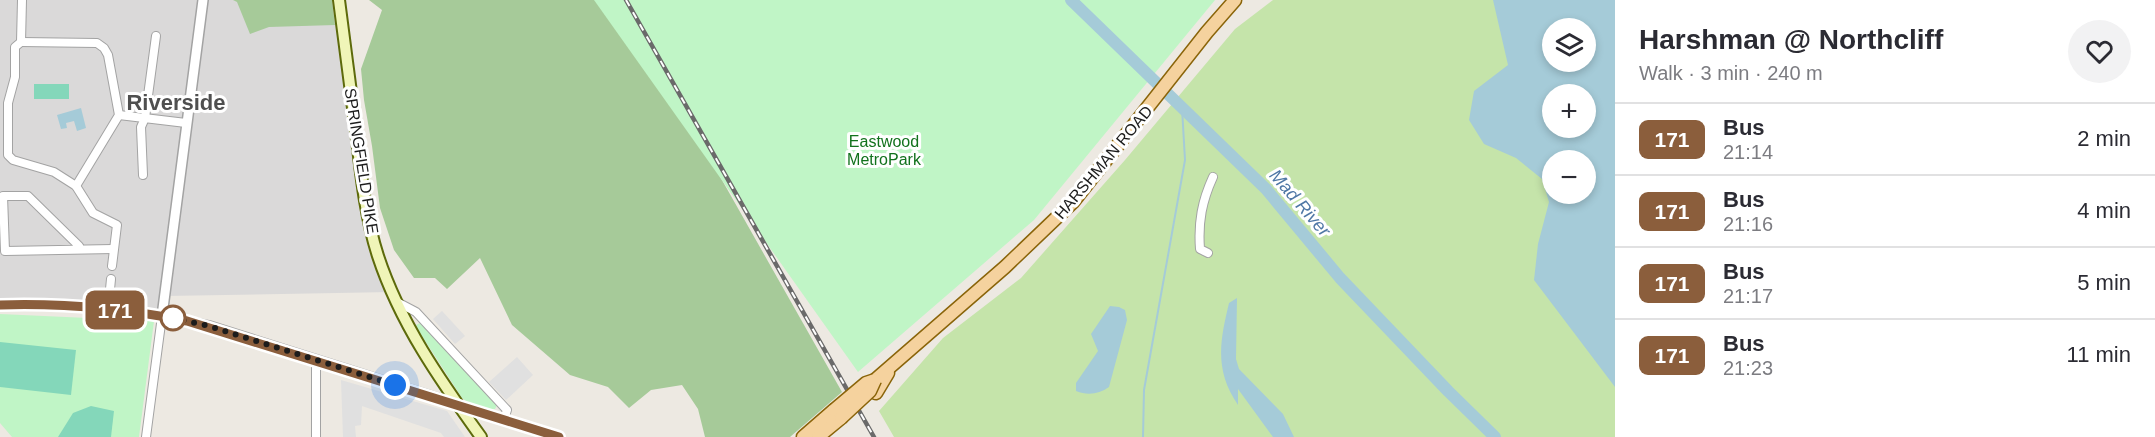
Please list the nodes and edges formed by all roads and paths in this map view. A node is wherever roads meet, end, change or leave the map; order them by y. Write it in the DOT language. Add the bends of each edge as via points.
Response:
graph roads {
  1 [pos="22,0"];
  2 [pos="202,0"];
  3 [pos="339,0"];
  4 [pos="1235,0"];
  5 [pos="156,36"];
  6 [pos="21,42"];
  7 [pos="119,115"];
  8 [pos="145,118"];
  9 [pos="186,123"];
  10 [pos="143,175"];
  11 [pos="1213,177"];
  12 [pos="76,186"];
  13 [pos="79,246"];
  14 [pos="113,249"];
  15 [pos="1208,253"];
  16 [pos="112,266"];
  17 [pos="111,279"];
  18 [pos="397,302"];
  19 [pos="0,305"];
  20 [pos="108,310"];
  21 [pos="162,316"];
  22 [pos="315,360"];
  23 [pos="459,405"];
  24 [pos="839,418"];
  25 [pos="504,419"];
  26 [pos="146,437"];
  27 [pos="316,437"];
  28 [pos="481,437"];
  29 [pos="559,437"];
  30 [pos="803,437"];
  31 [pos="818,437"];
  32 [pos="830,437"];
  1 -- 6 [label="street"];
  2 -- 9 [label="street"];
  3 -- 18 [label="main road, SPRINGFIELD PIKE" via="366,205 378,255"];
  4 -- 24 [label="main road, HARSHMAN ROAD" via="1073,202 1005,267 892,364 875,386"];
  5 -- 8 [label="street"];
  6 -- 7 [label="street" via="97,43 104,48"];
  6 -- 12 [label="street" via="15,47 15,77 8,103 8,155 54,172"];
  7 -- 8 [label="street"];
  7 -- 12 [label="street"];
  8 -- 9 [label="street"];
  8 -- 10 [label="street" via="141,127"];
  9 -- 21 [label="street"];
  11 -- 15 [label="street" via="1200,218 1200,249"];
  12 -- 14 [label="street" via="93,213 117,225"];
  13 -- 14 [label="street" via="28,196 3,196 5,251"];
  14 -- 16 [label="street"];
  17 -- 20 [label="street"];
  18 -- 23 [label="main road, SPRINGFIELD PIKE" via="426,359"];
  18 -- 25 [label="street" via="416,312 507,410"];
  19 -- 20 [label="street"];
  20 -- 21 [label="street"];
  21 -- 22 [label="street" via="209,326"];
  21 -- 26 [label="street"];
  22 -- 23 [label="street"];
  22 -- 27 [label="street"];
  23 -- 25 [label="street"];
  23 -- 28 [label="main road, SPRINGFIELD PIKE"];
  24 -- 30 [label="main road"];
  24 -- 31 [label="main road"];
  24 -- 32 [label="main road"];
  25 -- 29 [label="street"];
}
